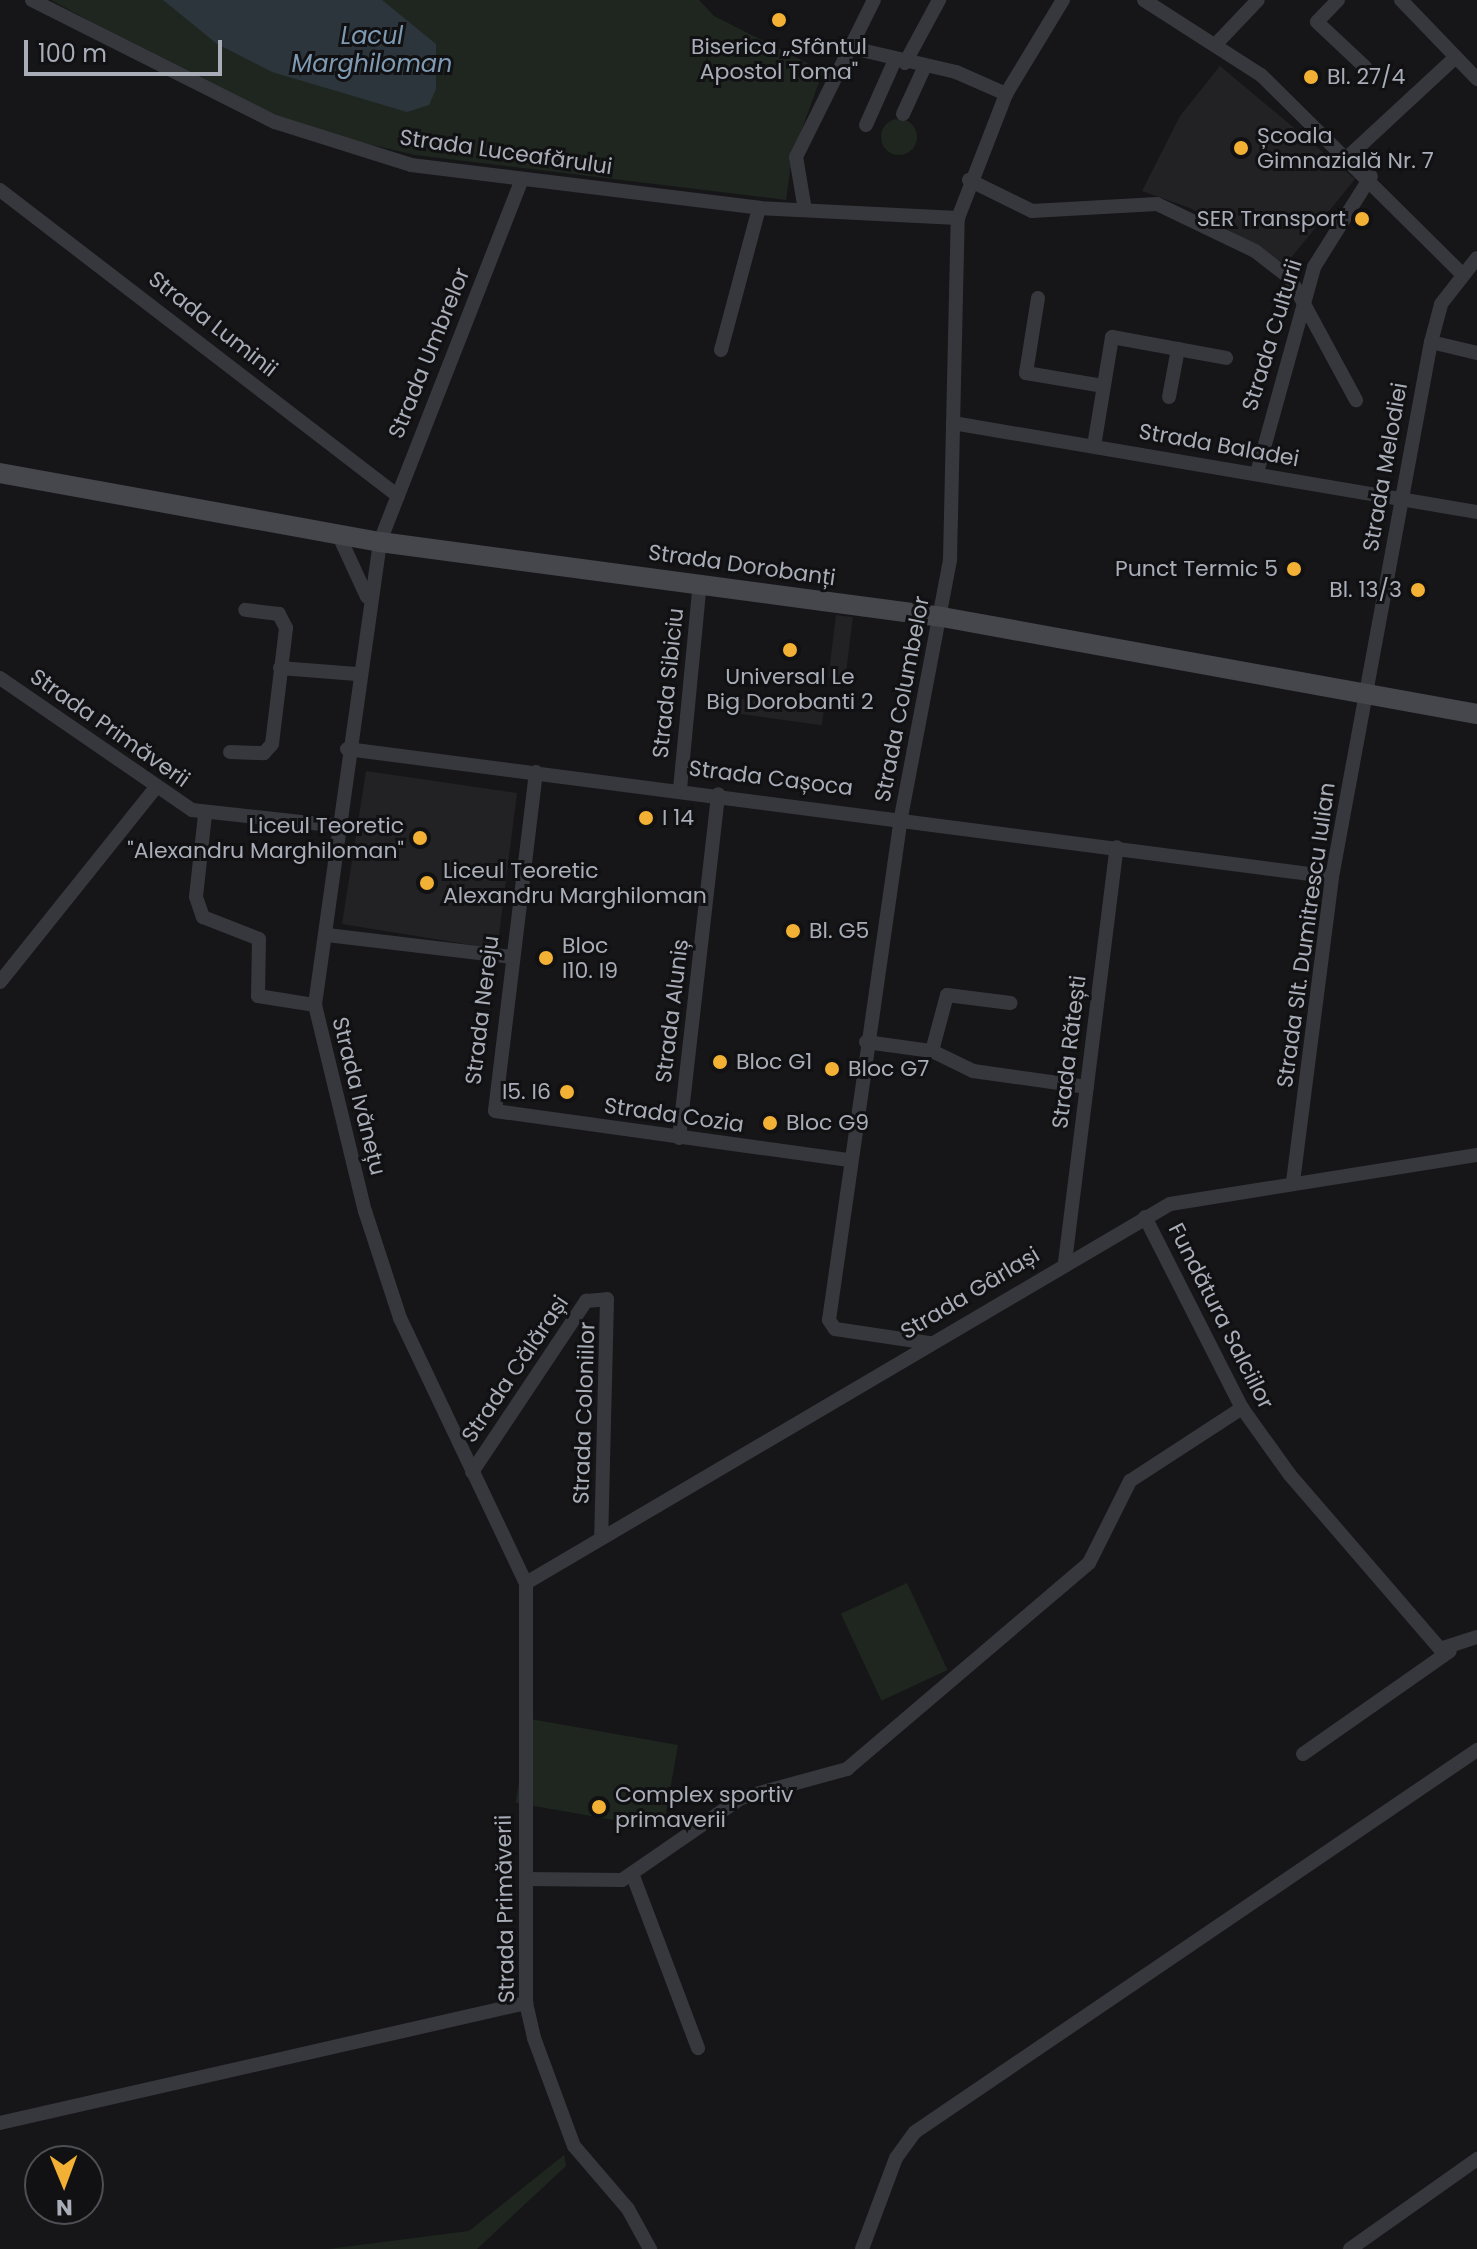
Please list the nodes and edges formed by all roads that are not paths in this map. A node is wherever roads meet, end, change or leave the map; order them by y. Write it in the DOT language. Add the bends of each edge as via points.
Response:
graph roads {
  1 [pos="32,0"];
  2 [pos="874,0"];
  3 [pos="939,0"];
  4 [pos="1063,0"];
  5 [pos="1144,0"];
  6 [pos="1338,0"];
  7 [pos="1401,0"];
  8 [pos="1250,3"];
  9 [pos="1217,43"];
  10 [pos="848,47"];
  11 [pos="1456,57"];
  12 [pos="900,61"];
  13 [pos="925,66"];
  14 [pos="1365,67"];
  15 [pos="1477,79"];
  16 [pos="1006,94"];
  17 [pos="903,114"];
  18 [pos="866,125"];
  19 [pos="1350,155"];
  20 [pos="1371,176"];
  21 [pos="522,179"];
  22 [pos="969,180"];
  23 [pos="0,190"];
  24 [pos="759,208"];
  25 [pos="805,210"];
  26 [pos="958,218"];
  27 [pos="1477,258"];
  28 [pos="1461,273"];
  29 [pos="1038,298"];
  30 [pos="1305,300"];
  31 [pos="1431,342"];
  32 [pos="1178,349"];
  33 [pos="721,350"];
  34 [pos="1477,353"];
  35 [pos="1226,358"];
  36 [pos="1104,386"];
  37 [pos="1169,397"];
  38 [pos="1356,400"];
  39 [pos="953,423"];
  40 [pos="1094,446"];
  41 [pos="0,473"];
  42 [pos="1257,473"];
  43 [pos="398,496"];
  44 [pos="1401,499"];
  45 [pos="1477,512"];
  46 [pos="339,536"];
  47 [pos="380,542"];
  48 [pos="700,582"];
  49 [pos="367,598"];
  50 [pos="245,610"];
  51 [pos="942,617"];
  52 [pos="280,668"];
  53 [pos="357,674"];
  54 [pos="0,678"];
  55 [pos="1366,695"];
  56 [pos="1477,714"];
  57 [pos="347,749"];
  58 [pos="230,752"];
  59 [pos="536,772"];
  60 [pos="156,787"];
  61 [pos="680,789"];
  62 [pos="718,794"];
  63 [pos="205,815"];
  64 [pos="901,817"];
  65 [pos="340,826"];
  66 [pos="1117,847"];
  67 [pos="1332,877"];
  68 [pos="327,935"];
  69 [pos="511,957"];
  70 [pos="0,982"];
  71 [pos="1010,1003"];
  72 [pos="315,1005"];
  73 [pos="866,1042"];
  74 [pos="932,1051"];
  75 [pos="1087,1087"];
  76 [pos="495,1111"];
  77 [pos="679,1138"];
  78 [pos="1477,1155"];
  79 [pos="848,1160"];
  80 [pos="1293,1182"];
  81 [pos="1145,1217"];
  82 [pos="1065,1262"];
  83 [pos="599,1296"];
  84 [pos="929,1343"];
  85 [pos="1242,1408"];
  86 [pos="472,1472"];
  87 [pos="601,1538"];
  88 [pos="526,1583"];
  89 [pos="1477,1637"];
  90 [pos="1450,1651"];
  91 [pos="1477,1750"];
  92 [pos="1303,1754"];
  93 [pos="633,1876"];
  94 [pos="526,1879"];
  95 [pos="526,2003"];
  96 [pos="698,2048"];
  97 [pos="0,2123"];
  98 [pos="1477,2159"];
  99 [pos="650,2249"];
  100 [pos="862,2249"];
  101 [pos="1350,2249"];
  1 -- 21 [label="street, Strada Luceafărului" via="275,122 411,165"];
  2 -- 10 [label="street"];
  3 -- 12 [label="street"];
  4 -- 16 [label="street, Strada Columbelor"];
  5 -- 9 [label="street"];
  6 -- 14 [label="street" via="1317,22"];
  7 -- 11 [label="street"];
  8 -- 9 [label="street"];
  9 -- 19 [label="street"];
  10 -- 12 [label="street"];
  10 -- 25 [label="street" via="796,157"];
  11 -- 15 [label="street"];
  11 -- 19 [label="street"];
  12 -- 13 [label="street"];
  12 -- 18 [label="street"];
  13 -- 16 [label="street"];
  13 -- 17 [label="street"];
  16 -- 22 [label="street, Strada Columbelor"];
  19 -- 20 [label="street"];
  20 -- 28 [label="street"];
  20 -- 30 [label="street, Strada Culturii" via="1324,243"];
  21 -- 24 [label="street, Strada Luceafărului"];
  21 -- 43 [label="street, Strada Umbrelor"];
  22 -- 26 [label="street, Strada Columbelor"];
  22 -- 30 [label="street" via="1032,211 1138,203 1173,209 1277,266"];
  23 -- 43 [label="street, Strada Luminii"];
  24 -- 25 [label="street, Strada Luceafărului"];
  24 -- 33 [label="street"];
  25 -- 26 [label="street, Strada Luceafărului"];
  26 -- 39 [label="street, Strada Columbelor"];
  27 -- 28 [label="street, Strada Melodiei"];
  28 -- 31 [label="street, Strada Melodiei" via="1441,304"];
  29 -- 36 [label="street" via="1026,373"];
  30 -- 38 [label="street"];
  30 -- 42 [label="street, Strada Culturii"];
  31 -- 34 [label="street"];
  31 -- 44 [label="street, Strada Melodiei"];
  32 -- 35 [label="street"];
  32 -- 36 [label="street" via="1112,337"];
  32 -- 37 [label="street"];
  36 -- 40 [label="street"];
  39 -- 40 [label="street, Strada Baladei"];
  39 -- 51 [label="street, Strada Columbelor"];
  40 -- 42 [label="street, Strada Baladei"];
  41 -- 46 [label="main road, Strada Dorobanți"];
  42 -- 44 [label="street, Strada Baladei"];
  43 -- 47 [label="street, Strada Umbrelor"];
  44 -- 45 [label="street, Strada Baladei"];
  44 -- 55 [label="street, Strada Melodiei"];
  46 -- 47 [label="main road, Strada Dorobanți"];
  46 -- 49 [label="street"];
  47 -- 48 [label="main road, Strada Dorobanți"];
  47 -- 49 [label="street, Strada Ivănețu"];
  48 -- 51 [label="main road, Strada Dorobanți"];
  48 -- 61 [label="street, Strada Sibiciu"];
  49 -- 53 [label="street, Strada Ivănețu"];
  50 -- 52 [label="street" via="283,617"];
  51 -- 55 [label="main road, Strada Dorobanți"];
  51 -- 64 [label="street, Strada Columbelor"];
  52 -- 53 [label="street"];
  52 -- 58 [label="street" via="270,749"];
  53 -- 57 [label="street, Strada Ivănețu"];
  54 -- 60 [label="street, Strada Primăverii"];
  55 -- 56 [label="main road, Strada Dorobanți"];
  55 -- 67 [label="street, Strada Slt. Dumitrescu Iulian"];
  57 -- 59 [label="street, Strada Cașoca"];
  57 -- 65 [label="street, Strada Ivănețu"];
  59 -- 61 [label="street, Strada Cașoca"];
  59 -- 69 [label="street, Strada Nereju"];
  60 -- 63 [label="street, Strada Primăverii"];
  60 -- 70 [label="street"];
  61 -- 62 [label="street, Strada Cașoca"];
  62 -- 64 [label="street, Strada Cașoca"];
  62 -- 77 [label="street, Strada Aluniș"];
  63 -- 65 [label="street, Strada Primăverii"];
  63 -- 72 [label="street" via="196,897 203,917 259,939 258,996"];
  64 -- 66 [label="street, Strada Cașoca"];
  64 -- 73 [label="street, Strada Columbelor"];
  65 -- 68 [label="street, Strada Ivănețu"];
  66 -- 67 [label="street, Strada Cașoca"];
  66 -- 75 [label="street, Strada Rătești"];
  67 -- 80 [label="street, Strada Slt. Dumitrescu Iulian"];
  68 -- 69 [label="street"];
  68 -- 72 [label="street, Strada Ivănețu"];
  69 -- 76 [label="street, Strada Nereju"];
  71 -- 74 [label="street" via="947,995"];
  72 -- 86 [label="street, Strada Ivănețu" via="365,1211 400,1318"];
  73 -- 74 [label="street"];
  73 -- 79 [label="street, Strada Columbelor"];
  74 -- 75 [label="street" via="973,1071"];
  75 -- 82 [label="street, Strada Rătești"];
  76 -- 77 [label="street, Strada Cozia"];
  77 -- 79 [label="street, Strada Cozia"];
  78 -- 80 [label="street, Strada Gârlași"];
  79 -- 84 [label="street, Strada Columbelor" via="830,1326"];
  80 -- 81 [label="street, Strada Gârlași" via="1189,1196"];
  81 -- 82 [label="street, Strada Gârlași"];
  81 -- 85 [label="street, Fundătura Salciilor"];
  82 -- 84 [label="street, Strada Gârlași"];
  83 -- 86 [label="street, Strada Călărași" via="586,1301"];
  83 -- 87 [label="street, Strada Coloniilor" via="610,1307"];
  84 -- 87 [label="street, Strada Gârlași"];
  85 -- 90 [label="street, Fundătura Salciilor" via="1428,1639"];
  85 -- 93 [label="street" via="1130,1481 1089,1563 847,1769 741,1798"];
  86 -- 88 [label="street, Strada Ivănețu"];
  87 -- 88 [label="street, Strada Gârlași"];
  88 -- 94 [label="street, Strada Primăverii"];
  89 -- 90 [label="street"];
  90 -- 92 [label="street"];
  91 -- 100 [label="street" via="915,2132 896,2158"];
  93 -- 94 [label="street"];
  93 -- 96 [label="street"];
  94 -- 95 [label="street, Strada Primăverii"];
  95 -- 97 [label="street"];
  95 -- 99 [label="street, Strada Primăverii" via="574,2146 628,2209"];
  98 -- 101 [label="street"];
}
